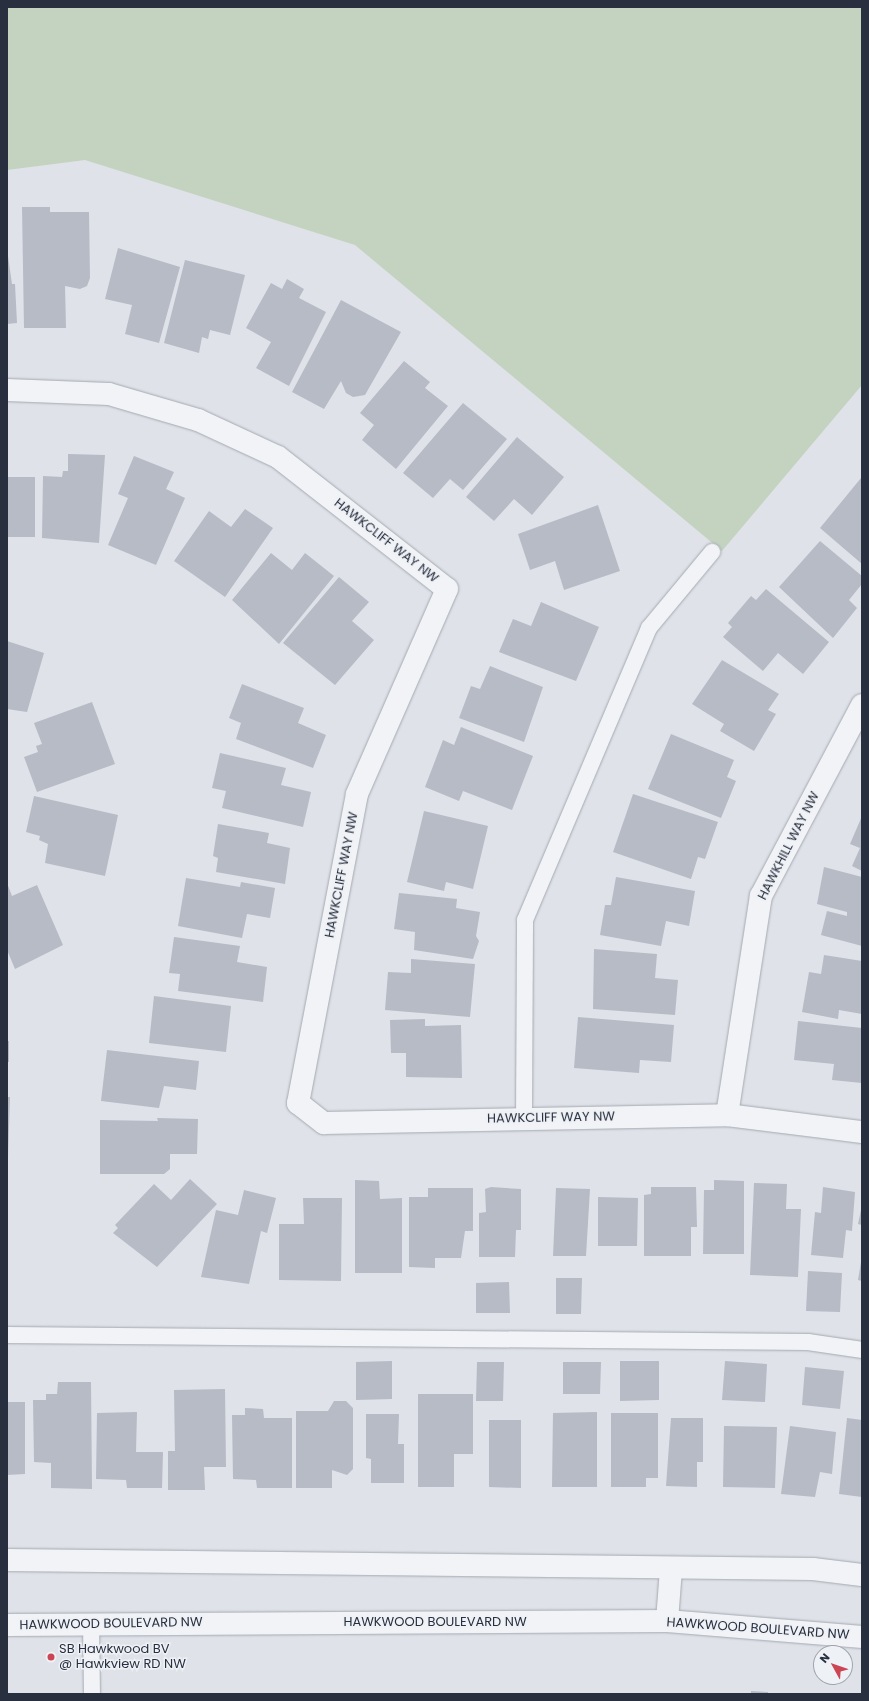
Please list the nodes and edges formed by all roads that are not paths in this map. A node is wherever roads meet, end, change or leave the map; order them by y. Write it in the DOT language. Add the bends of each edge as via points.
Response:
graph roads {
  1 [pos="7,390"];
  2 [pos="712,552"];
  3 [pos="862,705"];
  4 [pos="727,1115"];
  5 [pos="524,1119"];
  6 [pos="862,1132"];
  7 [pos="7,1335"];
  8 [pos="862,1350"];
  9 [pos="7,1560"];
  10 [pos="671,1569"];
  11 [pos="862,1575"];
  12 [pos="667,1621"];
  13 [pos="91,1623"];
  14 [pos="7,1626"];
  15 [pos="862,1637"];
  16 [pos="92,1694"];
  1 -- 5 [label="street, HAWKCLIFF WAY NW" via="109,394 198,420 278,457 447,589 358,794 298,1103 324,1123"];
  2 -- 5 [label="lane" via="649,628 525,920"];
  3 -- 4 [label="street, HAWKHILL WAY NW" via="761,896"];
  4 -- 5 [label="street, HAWKCLIFF WAY NW"];
  4 -- 6 [label="street, HAWKCLIFF WAY NW"];
  7 -- 8 [label="lane" via="808,1342"];
  9 -- 10 [label="street"];
  10 -- 11 [label="street" via="813,1569"];
  10 -- 12 [label="street"];
  12 -- 13 [label="street, HAWKWOOD BOULEVARD NW"];
  12 -- 15 [label="street, HAWKWOOD BOULEVARD NW"];
  13 -- 14 [label="street, HAWKWOOD BOULEVARD NW"];
  13 -- 16 [label="lane"];
}
